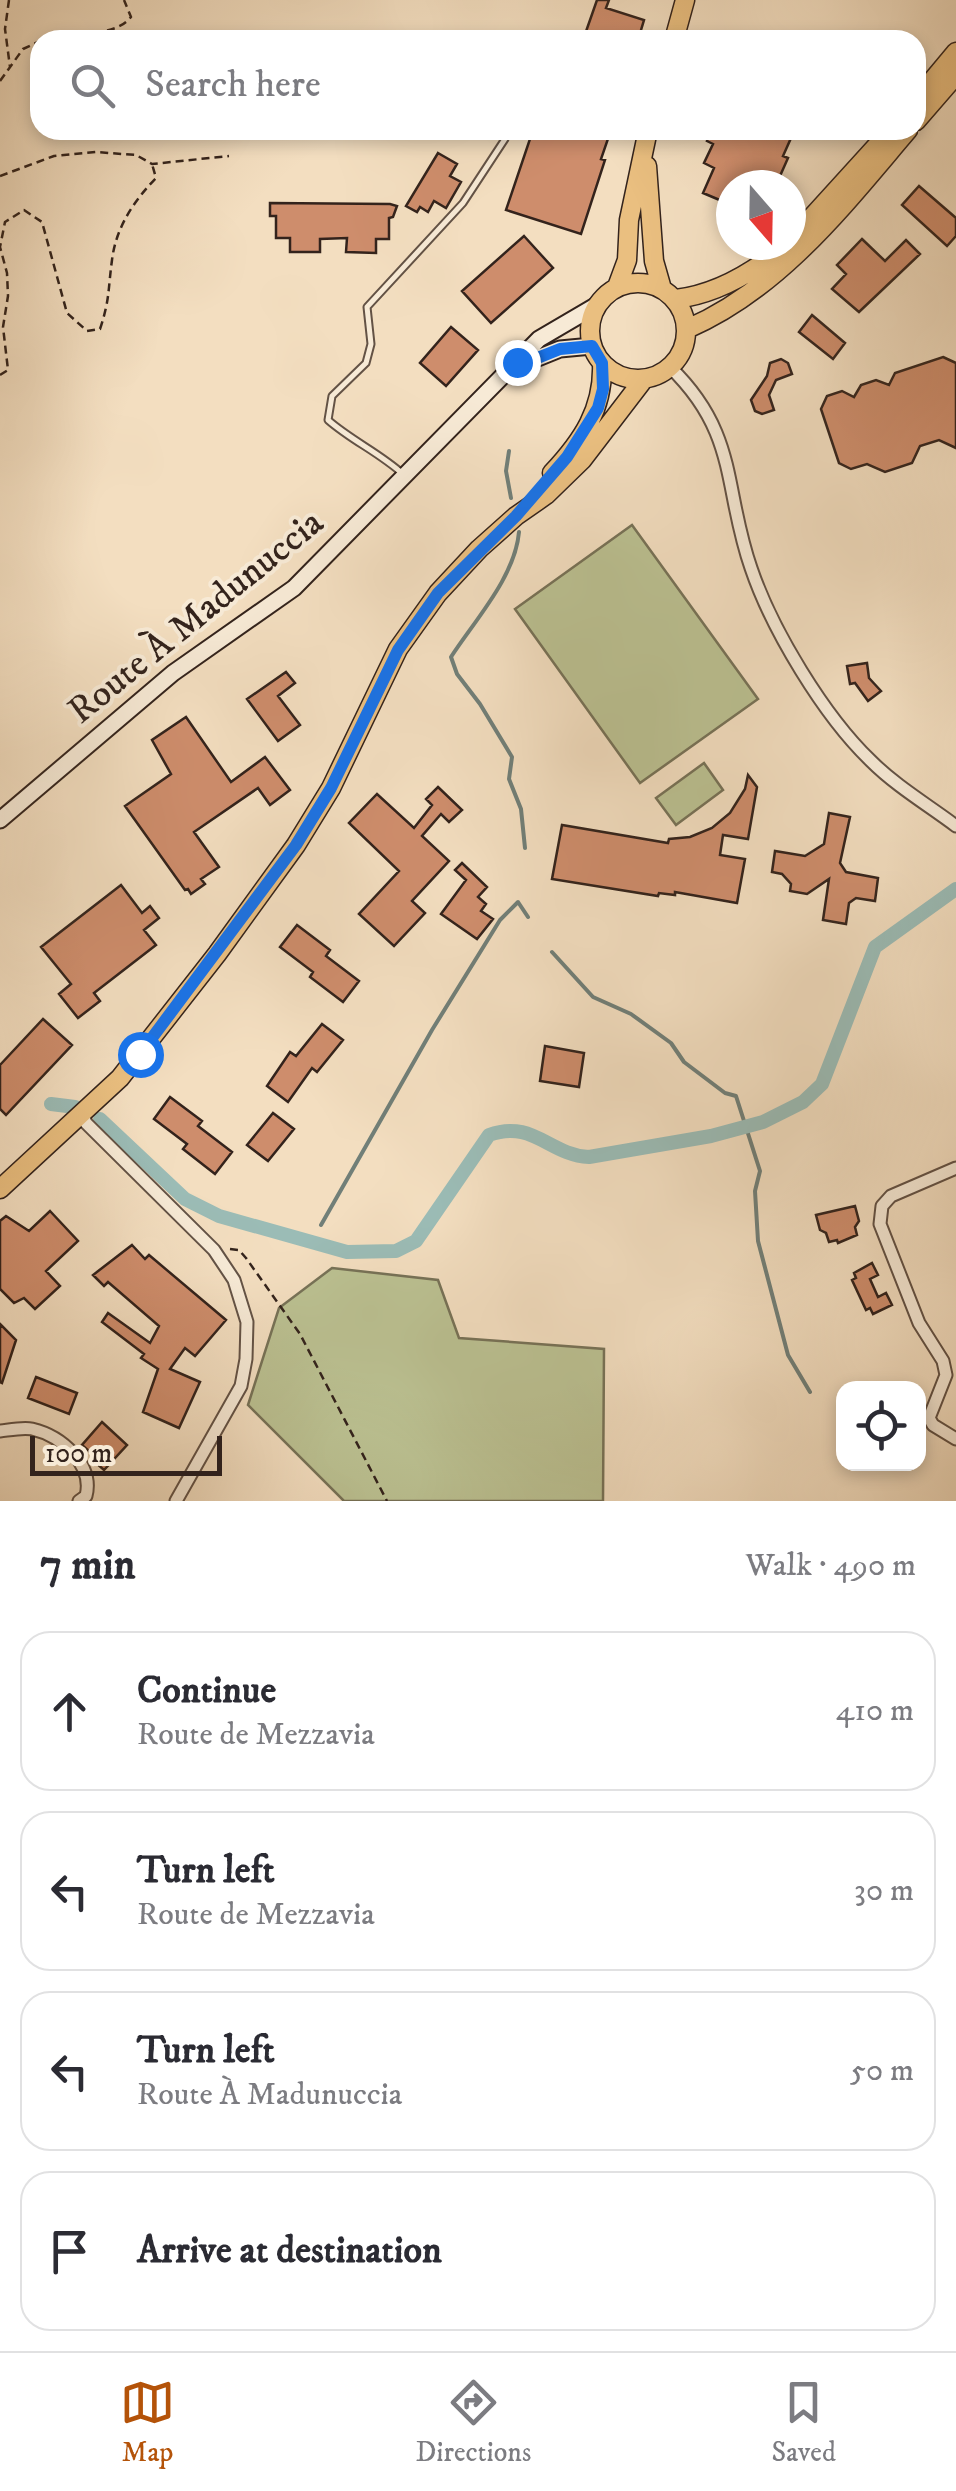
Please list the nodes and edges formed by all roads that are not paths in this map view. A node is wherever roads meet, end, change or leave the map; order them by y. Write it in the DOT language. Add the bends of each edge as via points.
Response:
graph roads {
  1 [pos="685,0"];
  2 [pos="677,30"];
  3 [pos="956,52"];
  4 [pos="956,74"];
  5 [pos="926,88"];
  6 [pos="926,109"];
  7 [pos="504,140"];
  8 [pos="645,140"];
  9 [pos="646,140"];
  10 [pos="882,140"];
  11 [pos="899,140"];
  12 [pos="806,222"];
  13 [pos="765,260"];
  14 [pos="616,287"];
  15 [pos="669,294"];
  16 [pos="598,304"];
  17 [pos="687,329"];
  18 [pos="597,355"];
  19 [pos="670,367"];
  20 [pos="510,369"];
  21 [pos="644,379"];
  22 [pos="406,477"];
  23 [pos="516,516"];
  24 [pos="0,820"];
  25 [pos="956,826"];
  26 [pos="83,1115"];
  27 [pos="956,1168"];
  28 [pos="0,1188"];
  29 [pos="0,1431"];
  30 [pos="956,1439"];
  31 [pos="79,1501"];
  32 [pos="176,1501"];
  1 -- 2 [label="main road"];
  3 -- 5 [label="main road"];
  4 -- 6 [label="main road"];
  7 -- 22 [label="lane" via="463,203 367,306 366,363 332,396 328,420"];
  8 -- 14 [label="main road" via="627,260"];
  9 -- 15 [label="main road" via="654,261"];
  10 -- 12 [label="main road"];
  11 -- 17 [label="main road" via="775,274"];
  13 -- 15 [label="main road" via="704,296"];
  14 -- 15 [label="main road" via="641,282"];
  14 -- 16 [label="main road"];
  15 -- 17 [label="main road"];
  16 -- 18 [label="main road" via="592,318"];
  16 -- 20 [label="main road, Route À Madunuccia" via="539,340"];
  17 -- 19 [label="main road"];
  18 -- 20 [label="main road, Route À Madunuccia" via="560,349"];
  18 -- 21 [label="main road" via="621,376"];
  18 -- 23 [label="main road" via="603,389 598,408"];
  19 -- 21 [label="main road"];
  19 -- 25 [label="street" via="711,417 750,566 774,623 830,713 871,762"];
  20 -- 22 [label="main road, Route À Madunuccia"];
  21 -- 23 [label="main road" via="582,460"];
  22 -- 24 [label="main road, Route À Madunuccia" via="294,588 172,673"];
  23 -- 26 [label="main road" via="438,593 398,650 296,845 140,1054"];
  26 -- 28 [label="main road"];
  26 -- 32 [label="street" via="214,1250 234,1280 247,1322 241,1386"];
  27 -- 30 [label="street" via="891,1196 880,1224 919,1323 944,1361 946,1375 929,1418"];
  29 -- 31 [label="street" via="32,1430 73,1453 90,1484"];
}
